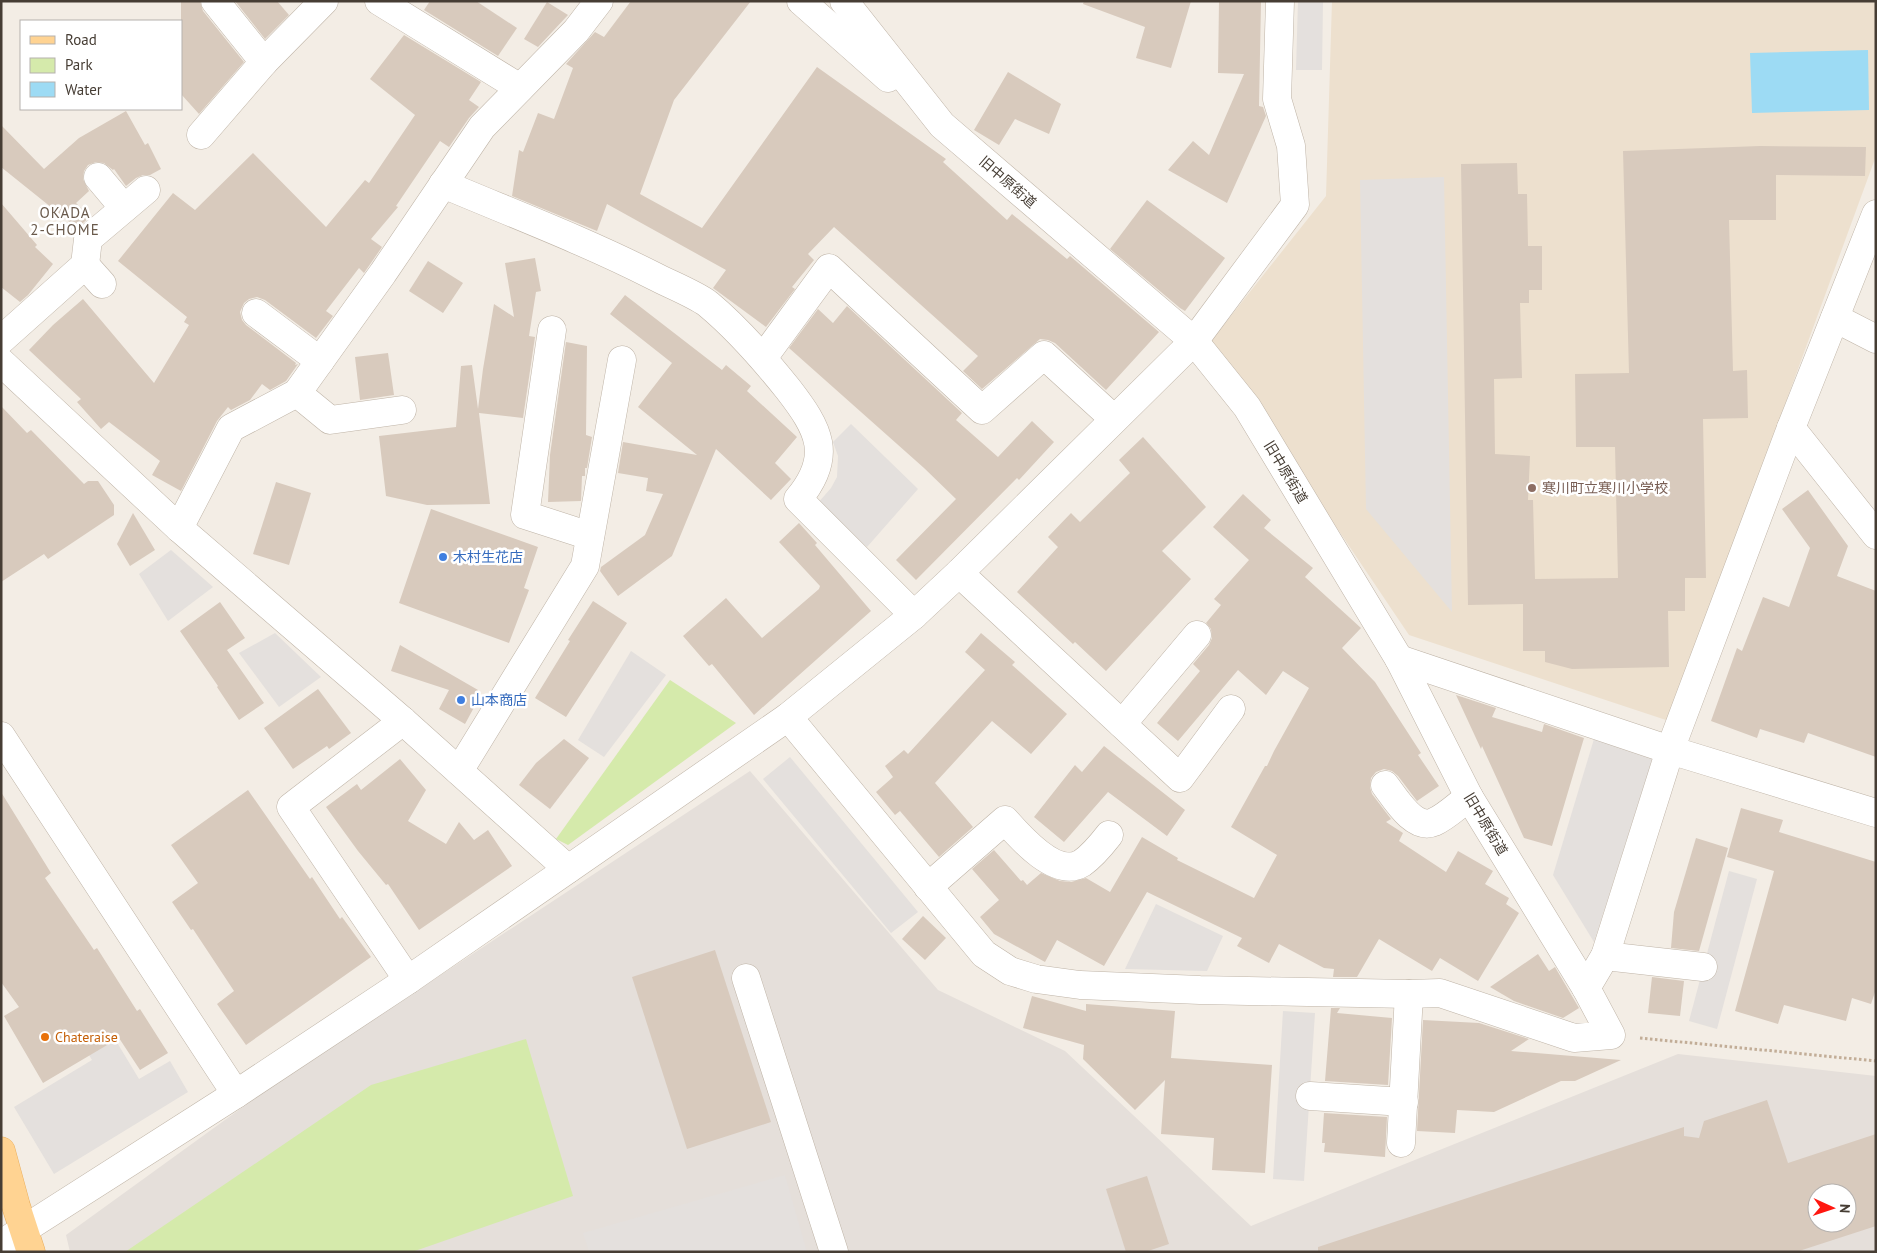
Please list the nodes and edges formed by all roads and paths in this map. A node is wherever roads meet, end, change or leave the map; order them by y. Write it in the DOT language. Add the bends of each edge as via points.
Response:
graph roads {
  1 [pos="215,1"];
  2 [pos="379,1"];
  3 [pos="599,1"];
  4 [pos="844,1"];
  5 [pos="1280,1"];
  6 [pos="319,3"];
  7 [pos="813,5"];
  8 [pos="264,62"];
  9 [pos="520,88"];
  10 [pos="942,125"];
  11 [pos="201,135"];
  12 [pos="98,177"];
  13 [pos="443,184"];
  14 [pos="146,190"];
  15 [pos="124,208"];
  16 [pos="1876,214"];
  17 [pos="256,313"];
  18 [pos="1834,318"];
  19 [pos="552,330"];
  20 [pos="1876,339"];
  21 [pos="1,340"];
  22 [pos="1194,341"];
  23 [pos="763,358"];
  24 [pos="622,360"];
  25 [pos="320,361"];
  26 [pos="1,362"];
  27 [pos="297,393"];
  28 [pos="402,410"];
  29 [pos="1114,420"];
  30 [pos="1791,428"];
  31 [pos="179,528"];
  32 [pos="590,536"];
  33 [pos="1876,536"];
  34 [pos="959,573"];
  35 [pos="914,615"];
  36 [pos="1198,635"];
  37 [pos="1399,659"];
  38 [pos="1232,709"];
  39 [pos="788,717"];
  40 [pos="403,721"];
  41 [pos="1122,724"];
  42 [pos="1,736"];
  43 [pos="1670,750"];
  44 [pos="459,771"];
  45 [pos="1385,785"];
  46 [pos="1469,797"];
  47 [pos="1876,813"];
  48 [pos="1109,835"];
  49 [pos="568,869"];
  50 [pos="928,887"];
  51 [pos="1605,956"];
  52 [pos="1703,967"];
  53 [pos="746,978"];
  54 [pos="408,980"];
  55 [pos="1586,988"];
  56 [pos="1409,994"];
  57 [pos="1611,1035"];
  58 [pos="1876,1061"];
  59 [pos="236,1094"];
  60 [pos="1310,1096"];
  61 [pos="1404,1102"];
  62 [pos="1401,1143"];
  63 [pos="1,1151"];
  64 [pos="28,1240"];
  65 [pos="1,1244"];
  66 [pos="834,1252"];
  1 -- 8 [label="street"];
  2 -- 9 [label="street"];
  3 -- 9 [label="street" via="576,31"];
  4 -- 10 [label="street, 旧中原街道"];
  5 -- 22 [label="street" via="1277,99 1291,146 1295,205"];
  6 -- 8 [label="street"];
  7 -- 10 [label="street"];
  8 -- 11 [label="street"];
  9 -- 13 [label="street" via="482,127"];
  10 -- 22 [label="street, 旧中原街道"];
  12 -- 15 [label="street"];
  13 -- 23 [label="street" via="602,250 706,303"];
  13 -- 25 [label="street"];
  14 -- 15 [label="street"];
  15 -- 21 [label="street" via="88,239 93,275"];
  16 -- 18 [label="street"];
  17 -- 25 [label="street"];
  18 -- 20 [label="street"];
  18 -- 30 [label="street"];
  19 -- 32 [label="street" via="525,514"];
  22 -- 29 [label="street"];
  22 -- 37 [label="street, 旧中原街道" via="1247,407"];
  23 -- 29 [label="street" via="828,268 982,410 1044,355"];
  23 -- 35 [label="street" via="806,412 818,439 820,456 816,473 798,499"];
  24 -- 32 [label="street"];
  25 -- 27 [label="street"];
  26 -- 31 [label="street"];
  27 -- 28 [label="street" via="330,420"];
  27 -- 31 [label="street" via="231,428"];
  29 -- 34 [label="street"];
  30 -- 33 [label="street"];
  30 -- 43 [label="street"];
  31 -- 40 [label="street"];
  32 -- 44 [label="street" via="585,566"];
  34 -- 35 [label="street"];
  34 -- 41 [label="street"];
  35 -- 39 [label="street"];
  36 -- 41 [label="street"];
  37 -- 43 [label="street"];
  37 -- 46 [label="street, 旧中原街道"];
  38 -- 41 [label="street" via="1180,778"];
  39 -- 49 [label="street"];
  39 -- 50 [label="street"];
  40 -- 44 [label="street"];
  40 -- 54 [label="street" via="291,807"];
  42 -- 59 [label="street"];
  43 -- 47 [label="street"];
  43 -- 51 [label="street"];
  44 -- 49 [label="street"];
  45 -- 46 [label="street" via="1413,820 1424,823 1435,822"];
  46 -- 55 [label="street, 旧中原街道"];
  48 -- 50 [label="street" via="1081,863 1060,865 1031,847 1005,820"];
  49 -- 54 [label="street"];
  50 -- 56 [label="street" via="984,954 1010,971 1036,979 1080,985 1182,990"];
  51 -- 52 [label="street"];
  51 -- 55 [label="street"];
  53 -- 66 [label="street"];
  54 -- 59 [label="street"];
  55 -- 57 [label="street, 旧中原街道"];
  56 -- 57 [label="street" via="1440,993 1574,1038"];
  56 -- 61 [label="street"];
  57 -- 58 [label="path"];
  59 -- 64 [label="street"];
  60 -- 61 [label="street"];
  61 -- 62 [label="street"];
  63 -- 64 [label="main road"];
  64 -- 65 [label="street"];
}
